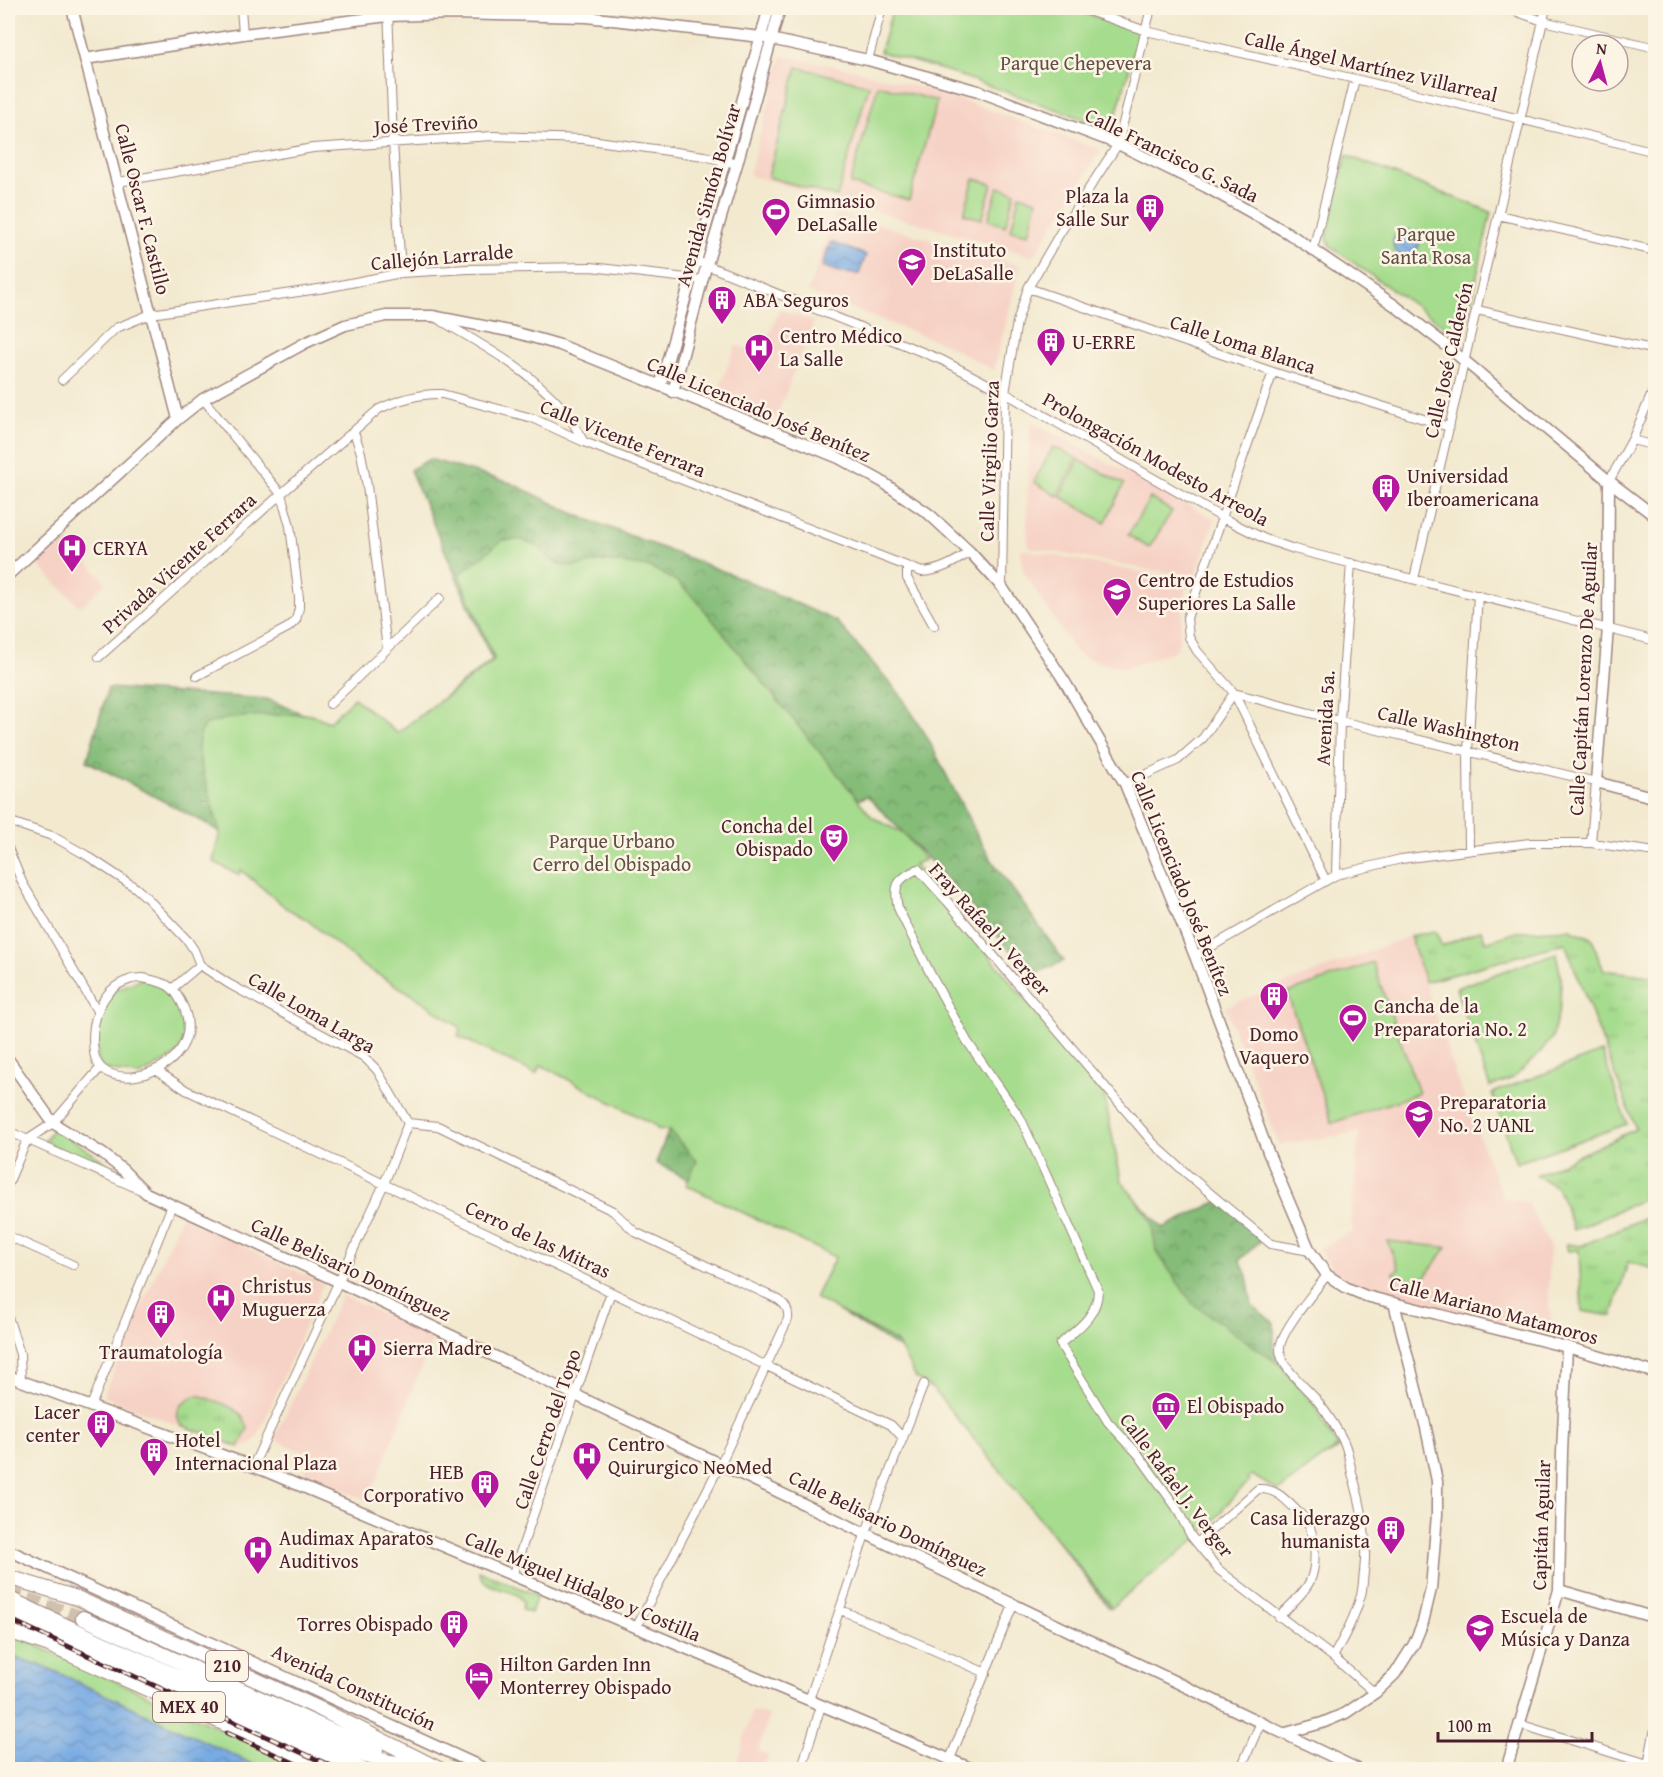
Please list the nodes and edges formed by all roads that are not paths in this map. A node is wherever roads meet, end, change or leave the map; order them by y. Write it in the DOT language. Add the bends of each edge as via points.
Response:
graph roads {
  1 [pos="72,8"];
  2 [pos="241,8"];
  3 [pos="769,8"];
  4 [pos="780,8"];
  5 [pos="882,8"];
  6 [pos="1080,8"];
  7 [pos="1151,8"];
  8 [pos="1506,8"];
  9 [pos="1546,8"];
  10 [pos="388,12"];
  11 [pos="1544,21"];
  12 [pos="1146,31"];
  13 [pos="243,34"];
  14 [pos="766,38"];
  15 [pos="1656,48"];
  16 [pos="86,59"];
  17 [pos="868,60"];
  18 [pos="1355,79"];
  19 [pos="1520,119"];
  20 [pos="393,142"];
  21 [pos="1118,144"];
  22 [pos="1656,152"];
  23 [pos="724,160"];
  24 [pos="737,164"];
  25 [pos="117,182"];
  26 [pos="1498,215"];
  27 [pos="1313,250"];
  28 [pos="1656,251"];
  29 [pos="695,261"];
  30 [pos="706,264"];
  31 [pos="401,273"];
  32 [pos="696,280"];
  33 [pos="1029,288"];
  34 [pos="1477,310"];
  35 [pos="151,314"];
  36 [pos="432,316"];
  37 [pos="1656,350"];
  38 [pos="1464,360"];
  39 [pos="1273,372"];
  40 [pos="62,380"];
  41 [pos="1656,384"];
  42 [pos="660,386"];
  43 [pos="673,392"];
  44 [pos="1005,393"];
  45 [pos="203,399"];
  46 [pos="178,419"];
  47 [pos="1449,428"];
  48 [pos="354,432"];
  49 [pos="1632,440"];
  50 [pos="584,442"];
  51 [pos="1656,446"];
  52 [pos="1609,481"];
  53 [pos="281,494"];
  54 [pos="1638,503"];
  55 [pos="1609,509"];
  56 [pos="1221,517"];
  57 [pos="1656,517"];
  58 [pos="970,552"];
  59 [pos="1351,563"];
  60 [pos="907,567"];
  61 [pos="8,575"];
  62 [pos="1414,579"];
  63 [pos="1002,587"];
  64 [pos="1478,595"];
  65 [pos="440,598"];
  66 [pos="934,626"];
  67 [pos="1608,628"];
  68 [pos="1656,641"];
  69 [pos="387,649"];
  70 [pos="99,657"];
  71 [pos="197,676"];
  72 [pos="1234,693"];
  73 [pos="330,704"];
  74 [pos="1340,721"];
  75 [pos="1468,751"];
  76 [pos="1596,782"];
  77 [pos="1125,784"];
  78 [pos="1656,798"];
  79 [pos="8,821"];
  80 [pos="1591,843"];
  81 [pos="8,848"];
  82 [pos="1469,849"];
  83 [pos="1656,852"];
  84 [pos="1336,875"];
  85 [pos="1326,881"];
  86 [pos="1195,956"];
  87 [pos="200,965"];
  88 [pos="173,988"];
  89 [pos="97,1011"];
  90 [pos="8,1059"];
  91 [pos="100,1068"];
  92 [pos="156,1070"];
  93 [pos="53,1123"];
  94 [pos="408,1124"];
  95 [pos="8,1131"];
  96 [pos="27,1140"];
  97 [pos="8,1184"];
  98 [pos="384,1184"];
  99 [pos="146,1192"];
  100 [pos="172,1205"];
  101 [pos="8,1236"];
  102 [pos="1310,1251"];
  103 [pos="73,1265"];
  104 [pos="1327,1275"];
  105 [pos="339,1282"];
  106 [pos="611,1292"];
  107 [pos="1394,1303"];
  108 [pos="8,1317"];
  109 [pos="1060,1344"];
  110 [pos="1567,1347"];
  111 [pos="765,1365"];
  112 [pos="1656,1373"];
  113 [pos="8,1376"];
  114 [pos="21,1380"];
  115 [pos="924,1384"];
  116 [pos="577,1395"];
  117 [pos="91,1406"];
  118 [pos="903,1438"];
  119 [pos="721,1464"];
  120 [pos="253,1466"];
  121 [pos="866,1532"];
  122 [pos="1197,1544"];
  123 [pos="8,1550"];
  124 [pos="12,1576"];
  125 [pos="512,1576"];
  126 [pos="1559,1590"];
  127 [pos="8,1598"];
  128 [pos="1014,1603"];
  129 [pos="8,1608"];
  130 [pos="841,1610"];
  131 [pos="1279,1617"];
  132 [pos="82,1618"];
  133 [pos="1656,1618"];
  134 [pos="636,1628"];
  135 [pos="8,1631"];
  136 [pos="1333,1657"];
  137 [pos="986,1673"];
  138 [pos="1375,1693"];
  139 [pos="809,1700"];
  140 [pos="821,1706"];
  141 [pos="1261,1722"];
  142 [pos="1656,1723"];
  143 [pos="1519,1724"];
  144 [pos="1286,1733"];
  145 [pos="950,1759"];
  146 [pos="411,1767"];
  147 [pos="1648,1767"];
  148 [pos="328,1770"];
  149 [pos="363,1770"];
  150 [pos="441,1770"];
  151 [pos="488,1770"];
  152 [pos="801,1770"];
  153 [pos="975,1770"];
  154 [pos="1240,1770"];
  155 [pos="1360,1770"];
  156 [pos="1506,1770"];
  1 -- 16 [label="street, Calle Oscar F. Castillo"];
  2 -- 13 [label="street"];
  3 -- 14 [label="street, Avenida Simón Bolívar"];
  4 -- 14 [label="street, Avenida Simón Bolívar"];
  5 -- 17 [label="street"];
  6 -- 12 [label="street, Calle Ángel Martínez Villarreal"];
  7 -- 12 [label="street, Calle Virgilio Garza"];
  8 -- 11 [label="street"];
  9 -- 11 [label="street, Calle José Calderón"];
  10 -- 13 [label="street, Calle Francisco G. Sada"];
  10 -- 14 [label="street, Calle Francisco G. Sada" via="588,17"];
  10 -- 20 [label="street"];
  11 -- 15 [label="street"];
  11 -- 19 [label="street, Calle José Calderón"];
  12 -- 18 [label="street, Calle Ángel Martínez Villarreal"];
  12 -- 21 [label="street, Calle Virgilio Garza"];
  13 -- 16 [label="street, Calle Francisco G. Sada"];
  14 -- 17 [label="street, Calle Francisco G. Sada"];
  14 -- 23 [label="street, Avenida Simón Bolívar"];
  14 -- 24 [label="street, Avenida Simón Bolívar"];
  16 -- 25 [label="street, Calle Oscar F. Castillo"];
  17 -- 21 [label="street, Calle Francisco G. Sada" via="978,91"];
  18 -- 19 [label="street, Calle Ángel Martínez Villarreal"];
  18 -- 27 [label="street"];
  19 -- 22 [label="street, Calle Ángel Martínez Villarreal"];
  19 -- 26 [label="street, Calle José Calderón"];
  20 -- 23 [label="street, José Treviño" via="492,136 583,139"];
  20 -- 25 [label="street, José Treviño" via="313,148"];
  20 -- 31 [label="street"];
  21 -- 27 [label="street, Calle Francisco G. Sada" via="1221,195"];
  21 -- 33 [label="street, Calle Virgilio Garza"];
  23 -- 24 [label="street, José Treviño"];
  23 -- 29 [label="street, Avenida Simón Bolívar"];
  24 -- 30 [label="street, Avenida Simón Bolívar"];
  25 -- 35 [label="street, Calle Oscar F. Castillo"];
  26 -- 28 [label="street"];
  26 -- 34 [label="street, Calle José Calderón"];
  27 -- 38 [label="street, Calle Francisco G. Sada" via="1394,305"];
  29 -- 30 [label="street, Prolongación Modesto Arreola"];
  29 -- 32 [label="street, Avenida Simón Bolívar"];
  30 -- 32 [label="street, Avenida Simón Bolívar"];
  30 -- 44 [label="street, Prolongación Modesto Arreola" via="918,350"];
  31 -- 32 [label="street, Callejón Larralde" via="591,267"];
  31 -- 35 [label="street, Callejón Larralde"];
  32 -- 42 [label="street, Avenida Simón Bolívar"];
  32 -- 43 [label="street, Avenida Simón Bolívar"];
  33 -- 39 [label="street, Calle Loma Blanca"];
  33 -- 44 [label="street, Calle Virgilio Garza" via="1017,322"];
  34 -- 37 [label="street"];
  34 -- 38 [label="street, Calle José Calderón"];
  35 -- 40 [label="street, Callejón Larralde" via="116,328"];
  35 -- 46 [label="street, Calle Oscar F. Castillo"];
  36 -- 42 [label="street, Calle Licenciado José Benítez" via="560,345"];
  36 -- 45 [label="street, Calle Licenciado José Benítez" via="386,316 345,324"];
  36 -- 50 [label="street" via="492,350 543,387 566,412"];
  38 -- 47 [label="street, Calle José Calderón"];
  38 -- 52 [label="street, Calle Francisco G. Sada"];
  39 -- 47 [label="street, Calle Loma Blanca"];
  39 -- 56 [label="street"];
  41 -- 49 [label="street, Calle Capitán Lorenzo De Aguilar"];
  42 -- 43 [label="street, Calle Licenciado José Benítez"];
  43 -- 58 [label="street, Calle Licenciado José Benítez" via="839,458 929,514"];
  44 -- 56 [label="street, Prolongación Modesto Arreola"];
  44 -- 63 [label="street, Calle Virgilio Garza"];
  45 -- 46 [label="street, Calle Licenciado José Benítez"];
  45 -- 53 [label="street"];
  46 -- 61 [label="street, Calle Licenciado José Benítez"];
  47 -- 62 [label="street, Calle José Calderón"];
  48 -- 50 [label="street, Calle Vicente Ferrara" via="397,400 432,393 532,418"];
  48 -- 53 [label="street, Calle Vicente Ferrara"];
  48 -- 69 [label="street" via="367,486"];
  49 -- 51 [label="street"];
  49 -- 52 [label="street, Calle Capitán Lorenzo De Aguilar"];
  50 -- 60 [label="street, Calle Vicente Ferrara"];
  52 -- 54 [label="street, Calle Francisco G. Sada"];
  52 -- 55 [label="street, Calle Capitán Lorenzo De Aguilar"];
  53 -- 70 [label="street, Privada Vicente Ferrara"];
  53 -- 71 [label="street" via="290,526 297,581 296,620"];
  54 -- 55 [label="street" via="1623,502"];
  54 -- 57 [label="street, Calle Francisco G. Sada"];
  55 -- 67 [label="street, Calle Capitán Lorenzo De Aguilar"];
  56 -- 59 [label="street, Prolongación Modesto Arreola" via="1265,539"];
  56 -- 72 [label="street" via="1187,618 1189,637 1197,651"];
  58 -- 60 [label="street, Calle Vicente Ferrara" via="930,572"];
  58 -- 63 [label="street, Calle Licenciado José Benítez"];
  59 -- 62 [label="street, Prolongación Modesto Arreola"];
  59 -- 74 [label="street, Avenida 5a."];
  60 -- 66 [label="street" via="907,578"];
  62 -- 64 [label="street, Prolongación Modesto Arreola"];
  63 -- 77 [label="street, Calle Licenciado José Benítez" via="1065,682"];
  64 -- 67 [label="street, Prolongación Modesto Arreola"];
  64 -- 75 [label="street"];
  65 -- 69 [label="street"];
  67 -- 68 [label="street, Prolongación Modesto Arreola"];
  67 -- 76 [label="street, Calle Capitán Lorenzo De Aguilar"];
  69 -- 73 [label="street"];
  72 -- 74 [label="street, Calle Washington"];
  72 -- 77 [label="street" via="1203,738 1178,760"];
  72 -- 85 [label="street"];
  74 -- 75 [label="street, Calle Washington"];
  74 -- 84 [label="street, Avenida 5a."];
  75 -- 76 [label="street, Calle Washington"];
  75 -- 82 [label="street"];
  76 -- 78 [label="street, Calle Washington"];
  76 -- 80 [label="street, Calle Capitán Lorenzo De Aguilar"];
  77 -- 86 [label="street, Calle Licenciado José Benítez"];
  79 -- 87 [label="street, Calle Loma Larga" via="52,836 136,888 188,940"];
  80 -- 82 [label="street"];
  80 -- 83 [label="street"];
  81 -- 89 [label="street" via="22,882"];
  82 -- 84 [label="street" via="1401,859"];
  84 -- 85 [label="street"];
  85 -- 86 [label="street"];
  86 -- 102 [label="street, Calle Licenciado José Benítez" via="1268,1152"];
  87 -- 88 [label="street"];
  87 -- 94 [label="street, Calle Loma Larga" via="364,1057 377,1070"];
  88 -- 89 [label="street" via="143,978 129,980 109,993"];
  88 -- 92 [label="street" via="186,1013 186,1040 179,1054"];
  89 -- 91 [label="street" via="93,1040"];
  90 -- 93 [label="street"];
  91 -- 92 [label="street" via="127,1076"];
  91 -- 93 [label="street"];
  92 -- 98 [label="street, Cerro de las Mitras" via="186,1090"];
  93 -- 96 [label="street"];
  93 -- 99 [label="street" via="103,1154"];
  94 -- 98 [label="street"];
  94 -- 111 [label="street" via="438,1126 613,1211 635,1232 779,1300 789,1315"];
  95 -- 96 [label="street, Calle Belisario Domínguez"];
  96 -- 97 [label="street"];
  96 -- 99 [label="street, Calle Belisario Domínguez"];
  98 -- 105 [label="street"];
  98 -- 106 [label="street, Cerro de las Mitras"];
  99 -- 100 [label="street, Calle Belisario Domínguez"];
  100 -- 105 [label="street, Calle Belisario Domínguez"];
  100 -- 117 [label="street"];
  101 -- 103 [label="street"];
  102 -- 104 [label="street, Calle Licenciado José Benítez"];
  102 -- 109 [label="street, Fray Rafael J. Verger" via="1271,1244 1154,1144 918,869 900,879 895,896 898,908 967,1041 1021,1119 1098,1290 1093,1312"];
  104 -- 107 [label="street, Calle Mariano Matamoros" via="1366,1296"];
  104 -- 136 [label="street" via="1280,1345 1284,1361 1318,1401 1344,1443 1361,1503 1365,1532 1362,1593"];
  105 -- 116 [label="street, Calle Belisario Domínguez"];
  105 -- 120 [label="street"];
  106 -- 111 [label="street, Cerro de las Mitras"];
  106 -- 116 [label="street, Calle Cerro del Topo"];
  107 -- 110 [label="street, Calle Mariano Matamoros"];
  107 -- 138 [label="street" via="1433,1455 1437,1514 1431,1589 1423,1622 1395,1674"];
  108 -- 114 [label="street" via="20,1354"];
  109 -- 122 [label="street, Calle Rafael J. Verger" via="1108,1422 1138,1454"];
  110 -- 112 [label="street, Calle Mariano Matamoros"];
  110 -- 126 [label="street, Capitán Aguilar"];
  111 -- 118 [label="street, Cerro de las Mitras" via="891,1425"];
  111 -- 119 [label="street"];
  113 -- 114 [label="street, Calle Miguel Hidalgo y Costilla"];
  114 -- 117 [label="street, Calle Miguel Hidalgo y Costilla"];
  115 -- 118 [label="street"];
  116 -- 119 [label="street, Calle Belisario Domínguez"];
  116 -- 125 [label="street, Calle Cerro del Topo"];
  117 -- 120 [label="street, Calle Miguel Hidalgo y Costilla"];
  118 -- 121 [label="street"];
  119 -- 121 [label="street, Calle Belisario Domínguez"];
  119 -- 134 [label="street"];
  120 -- 125 [label="street, Calle Miguel Hidalgo y Costilla"];
  121 -- 128 [label="street, Calle Belisario Domínguez"];
  121 -- 130 [label="street"];
  122 -- 131 [label="street, Calle Rafael J. Verger" via="1219,1570"];
  122 -- 131 [label="street" via="1258,1489 1281,1494 1307,1520 1313,1538 1314,1564 1309,1583"];
  123 -- 151 [label="street, Avenida Constitución"];
  124 -- 150 [label="main road, 210" via="96,1606 320,1709"];
  125 -- 134 [label="street, Calle Miguel Hidalgo y Costilla"];
  126 -- 133 [label="street"];
  126 -- 143 [label="street, Capitán Aguilar"];
  127 -- 146 [label="main road" via="123,1653 319,1737 368,1757"];
  128 -- 137 [label="street"];
  128 -- 141 [label="street, Calle Belisario Domínguez"];
  129 -- 149 [label="main road" via="200,1699"];
  130 -- 137 [label="street"];
  130 -- 139 [label="street"];
  131 -- 136 [label="street, Calle Rafael J. Verger"];
  132 -- 146 [label="main road, MEX 40"];
  134 -- 139 [label="street, Calle Miguel Hidalgo y Costilla"];
  135 -- 148 [label="main road, MEX 40" via="49,1645"];
  136 -- 138 [label="street, Calle Rafael J. Verger"];
  137 -- 145 [label="street"];
  138 -- 144 [label="street" via="1346,1713"];
  139 -- 140 [label="street, Calle Miguel Hidalgo y Costilla"];
  140 -- 145 [label="street, Calle Miguel Hidalgo y Costilla"];
  140 -- 152 [label="street"];
  141 -- 144 [label="street, Calle Belisario Domínguez"];
  141 -- 154 [label="street"];
  142 -- 147 [label="street"];
  143 -- 147 [label="street"];
  143 -- 156 [label="street, Capitán Aguilar"];
  144 -- 155 [label="street, Calle Belisario Domínguez"];
  145 -- 153 [label="street, Calle Miguel Hidalgo y Costilla"];
}
